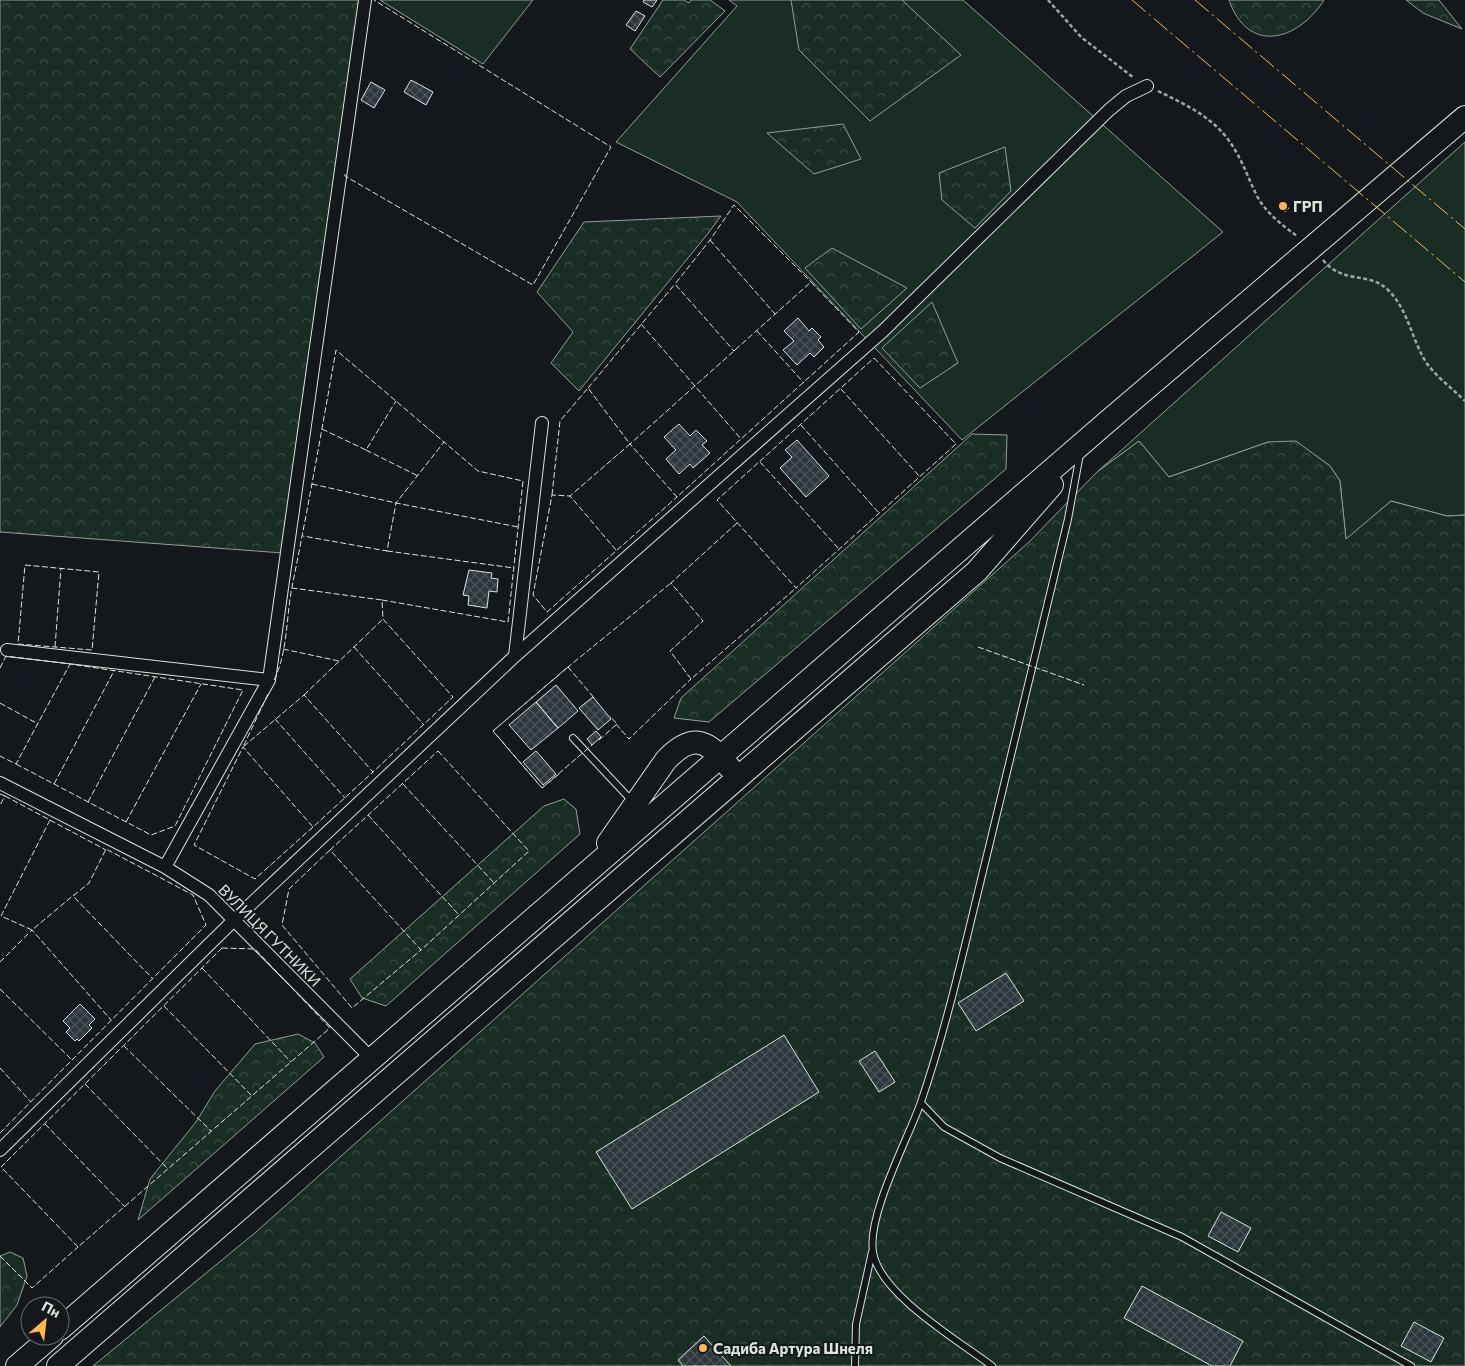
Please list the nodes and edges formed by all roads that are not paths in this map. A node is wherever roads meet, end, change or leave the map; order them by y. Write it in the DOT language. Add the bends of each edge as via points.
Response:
graph roads {
  1 [pos="365,0"];
  2 [pos="1148,86"];
  3 [pos="1465,117"];
  4 [pos="1107,422"];
  5 [pos="542,423"];
  6 [pos="1080,453"];
  7 [pos="7,650"];
  8 [pos="515,656"];
  9 [pos="269,680"];
  10 [pos="573,738"];
  11 [pos="721,757"];
  12 [pos="739,779"];
  13 [pos="0,784"];
  14 [pos="635,804"];
  15 [pos="165,867"];
  16 [pos="590,869"];
  17 [pos="234,920"];
  18 [pos="371,1058"];
  19 [pos="921,1103"];
  20 [pos="0,1150"];
  21 [pos="872,1251"];
  22 [pos="70,1320"];
  23 [pos="40,1346"];
  24 [pos="17,1366"];
  25 [pos="58,1366"];
  26 [pos="855,1366"];
  27 [pos="992,1366"];
  28 [pos="1411,1366"];
  1 -- 9 [label="street"];
  2 -- 8 [label="street" via="1126,96 1109,110 883,331"];
  3 -- 4 [label="highway"];
  4 -- 6 [label="highway"];
  4 -- 11 [label="highway"];
  5 -- 8 [label="street"];
  6 -- 12 [label="highway" via="977,571"];
  6 -- 19 [label="lane" via="1068,519 955,986"];
  7 -- 9 [label="street"];
  8 -- 17 [label="street"];
  9 -- 15 [label="street"];
  10 -- 14 [label="lane"];
  11 -- 12 [label="highway"];
  11 -- 14 [label="highway" via="709,746 686,743 666,760"];
  11 -- 16 [label="highway"];
  12 -- 25 [label="highway"];
  13 -- 15 [label="street, ВУЛИЦЯ ГУТНИКИ"];
  14 -- 16 [label="highway"];
  15 -- 17 [label="street, ВУЛИЦЯ ГУТНИКИ" via="209,895"];
  16 -- 18 [label="highway"];
  17 -- 18 [label="street, ВУЛИЦЯ ГУТНИКИ"];
  17 -- 20 [label="street"];
  18 -- 22 [label="highway"];
  19 -- 21 [label="lane" via="887,1187 873,1233"];
  19 -- 28 [label="lane" via="944,1126 1000,1158 1182,1237"];
  21 -- 26 [label="lane" via="856,1324"];
  21 -- 27 [label="lane" via="877,1268 889,1286"];
  23 -- 24 [label="highway"];
}
